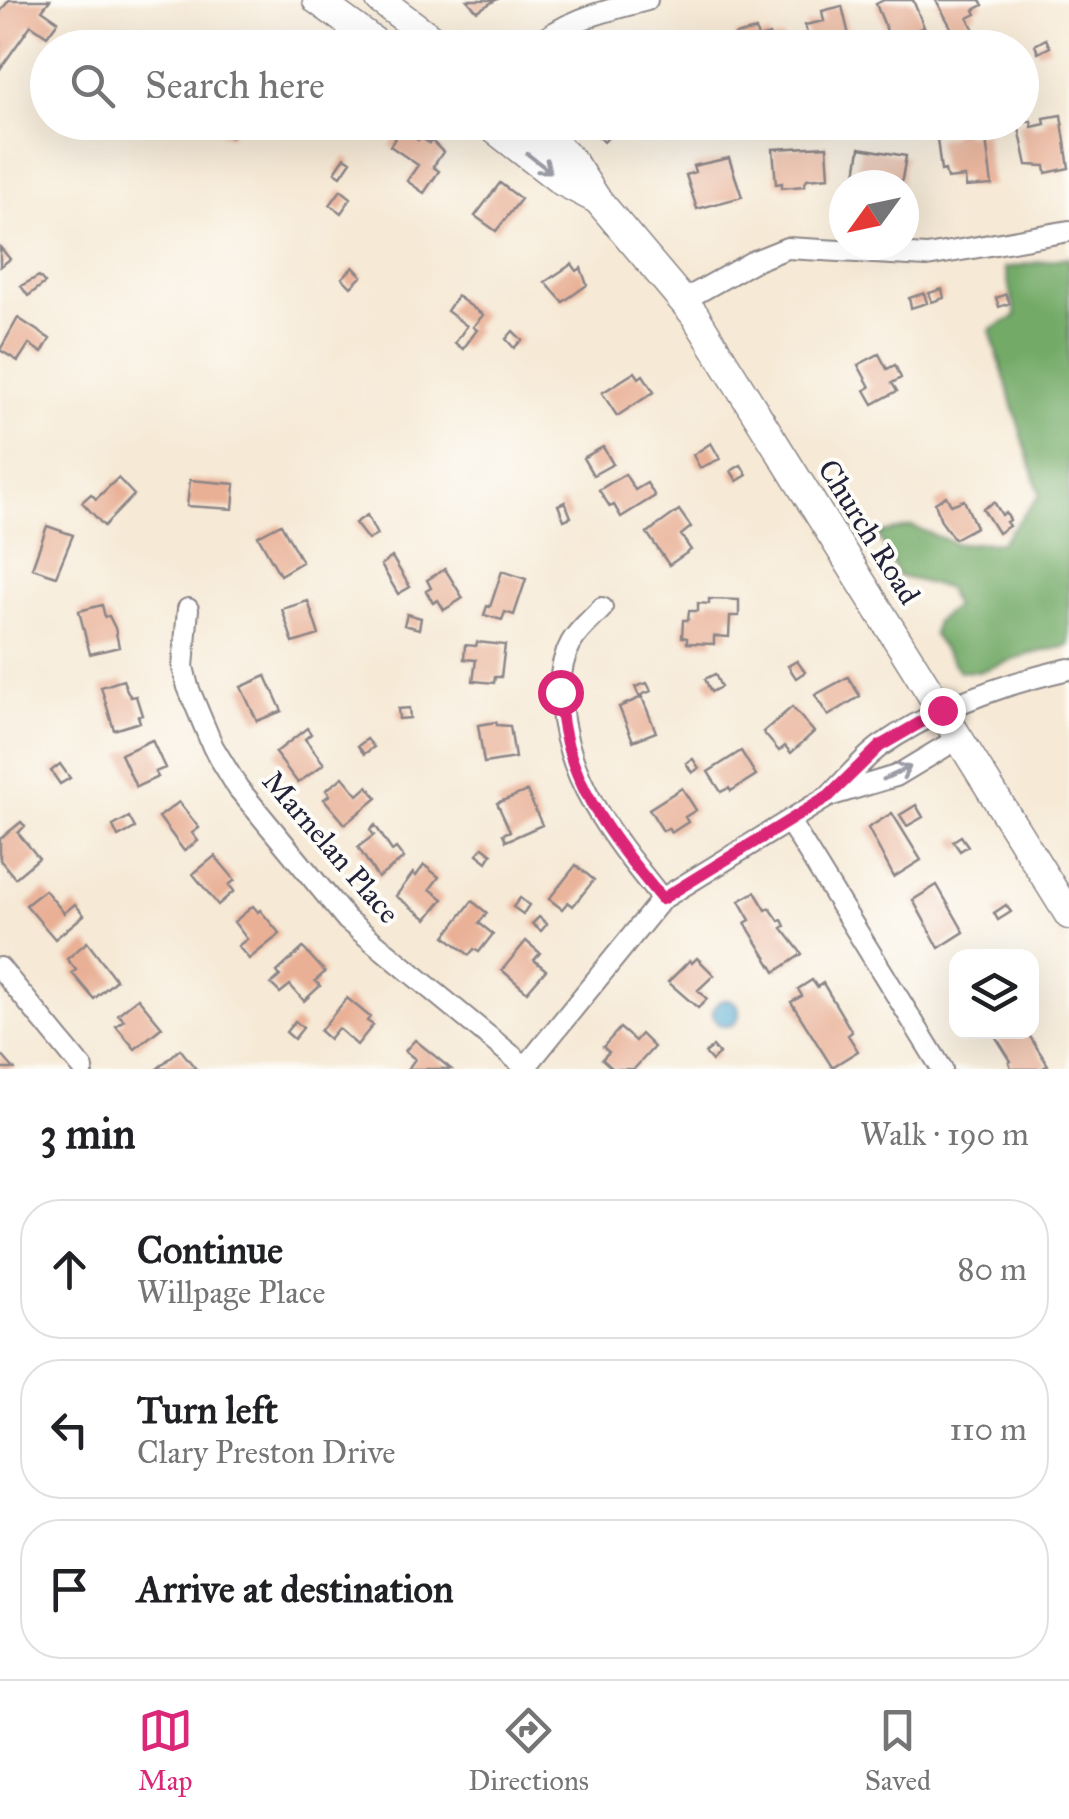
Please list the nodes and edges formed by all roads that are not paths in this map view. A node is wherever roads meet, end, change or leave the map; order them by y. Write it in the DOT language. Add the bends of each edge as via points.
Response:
graph roads {
  1 [pos="317,0"];
  2 [pos="380,0"];
  3 [pos="647,0"];
  4 [pos="358,30"];
  5 [pos="420,30"];
  6 [pos="558,30"];
  7 [pos="509,140"];
  8 [pos="551,140"];
  9 [pos="596,198"];
  10 [pos="1069,231"];
  11 [pos="684,300"];
  12 [pos="602,608"];
  13 [pos="188,609"];
  14 [pos="1069,669"];
  15 [pos="942,710"];
  16 [pos="959,738"];
  17 [pos="829,796"];
  18 [pos="789,821"];
  19 [pos="662,899"];
  20 [pos="1069,915"];
  21 [pos="0,968"];
  22 [pos="526,1068"];
  23 [pos="83,1069"];
  24 [pos="942,1069"];
  1 -- 4 [label="main road"];
  2 -- 5 [label="main road"];
  3 -- 6 [label="street"];
  7 -- 9 [label="main road, Church Road, one-way" via="561,181"];
  8 -- 9 [label="main road, Church Road"];
  9 -- 11 [label="main road, Church Road"];
  10 -- 11 [label="street" via="928,256 788,248"];
  11 -- 15 [label="main road, Church Road"];
  12 -- 19 [label="street" via="572,641 564,661 562,724 592,806"];
  13 -- 22 [label="street, Marnelan Place" via="188,687 238,788 347,920"];
  14 -- 15 [label="street"];
  15 -- 16 [label="main road, Church Road"];
  15 -- 17 [label="street" via="880,746"];
  17 -- 16 [label="street, one-way" via="896,776"];
  16 -- 20 [label="main road, Church Road"];
  17 -- 18 [label="street"];
  18 -- 19 [label="street"];
  18 -- 24 [label="street"];
  19 -- 22 [label="street"];
  21 -- 23 [label="street"];
}
